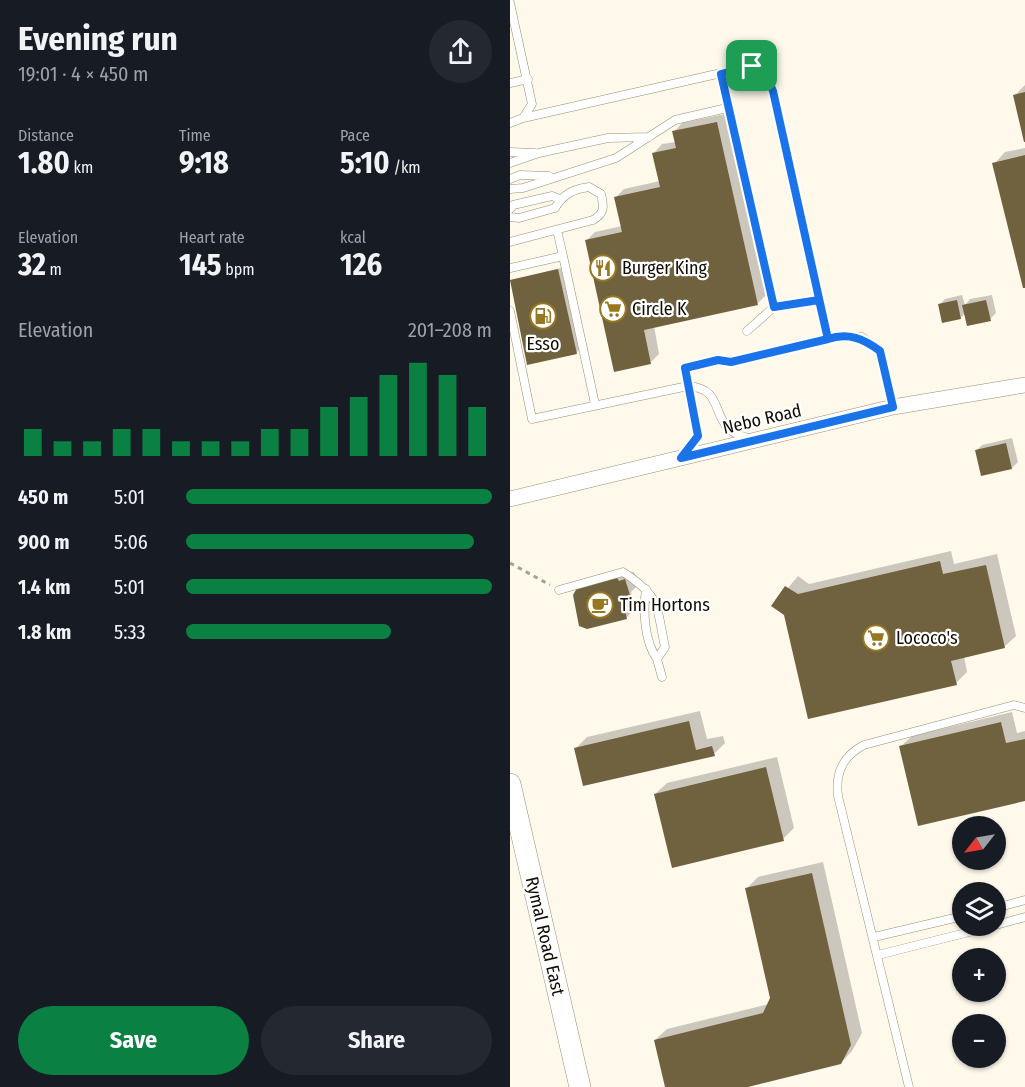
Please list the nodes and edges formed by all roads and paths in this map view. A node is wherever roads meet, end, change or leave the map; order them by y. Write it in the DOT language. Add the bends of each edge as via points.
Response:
graph roads {
  1 [pos="510,3"];
  2 [pos="721,74"];
  3 [pos="528,79"];
  4 [pos="510,83"];
  5 [pos="728,108"];
  6 [pos="524,118"];
  7 [pos="510,123"];
  8 [pos="649,137"];
  9 [pos="510,152"];
  10 [pos="538,153"];
  11 [pos="510,163"];
  12 [pos="555,177"];
  13 [pos="510,179"];
  14 [pos="510,189"];
  15 [pos="560,199"];
  16 [pos="510,209"];
  17 [pos="510,217"];
  18 [pos="556,230"];
  19 [pos="510,242"];
  20 [pos="563,256"];
  21 [pos="510,267"];
  22 [pos="819,300"];
  23 [pos="774,307"];
  24 [pos="512,308"];
  25 [pos="747,331"];
  26 [pos="828,339"];
  27 [pos="1025,384"];
  28 [pos="688,386"];
  29 [pos="595,404"];
  30 [pos="893,407"];
  31 [pos="755,440"];
  32 [pos="681,458"];
  33 [pos="510,500"];
  34 [pos="510,563"];
  35 [pos="646,589"];
  36 [pos="559,590"];
  37 [pos="657,659"];
  38 [pos="662,677"];
  39 [pos="1025,708"];
  40 [pos="510,784"];
  41 [pos="1025,900"];
  42 [pos="1006,905"];
  43 [pos="1025,917"];
  44 [pos="952,919"];
  45 [pos="1006,922"];
  46 [pos="952,936"];
  47 [pos="874,937"];
  48 [pos="878,955"];
  49 [pos="580,1087"];
  50 [pos="909,1087"];
  1 -- 3 [label="lane"];
  2 -- 5 [label="lane"];
  2 -- 6 [label="lane"];
  2 -- 22 [label="lane" via="752,66 765,73 773,91"];
  3 -- 4 [label="lane"];
  3 -- 6 [label="lane" via="532,104"];
  5 -- 8 [label="lane" via="675,120"];
  5 -- 23 [label="lane"];
  6 -- 7 [label="lane"];
  8 -- 10 [label="lane" via="608,138"];
  8 -- 12 [label="lane" via="616,158"];
  9 -- 10 [label="lane"];
  10 -- 11 [label="lane"];
  12 -- 13 [label="lane" via="520,175"];
  12 -- 14 [label="lane"];
  15 -- 16 [label="lane" via="552,196"];
  15 -- 17 [label="lane" via="555,208"];
  15 -- 18 [label="lane" via="574,189 589,187 601,194 604,206 601,215 593,220"];
  18 -- 19 [label="lane"];
  18 -- 20 [label="lane"];
  20 -- 21 [label="lane"];
  20 -- 29 [label="lane" via="567,294"];
  22 -- 23 [label="lane"];
  22 -- 26 [label="lane"];
  23 -- 25 [label="lane"];
  24 -- 29 [label="lane" via="532,419"];
  26 -- 28 [label="lane" via="731,362 718,360 685,368"];
  26 -- 30 [label="lane" via="862,337 880,351"];
  27 -- 30 [label="street, Nebo Road"];
  28 -- 29 [label="lane"];
  28 -- 31 [label="lane" via="702,387 712,395 719,417 732,435"];
  28 -- 32 [label="lane" via="698,436"];
  30 -- 31 [label="street, Nebo Road"];
  31 -- 32 [label="street, Nebo Road"];
  32 -- 33 [label="street, Nebo Road"];
  34 -- 36 [label="path"];
  35 -- 36 [label="lane" via="623,572"];
  35 -- 37 [label="lane" via="643,607"];
  35 -- 37 [label="lane" via="654,597 665,647"];
  37 -- 38 [label="lane"];
  39 -- 47 [label="lane" via="1014,705 864,745 844,760 837,777 838,796"];
  40 -- 49 [label="main road, Rymal Road East"];
  41 -- 42 [label="lane"];
  43 -- 45 [label="lane"];
  44 -- 47 [label="lane"];
  46 -- 48 [label="lane"];
  47 -- 48 [label="lane"];
  48 -- 50 [label="lane"];
}
